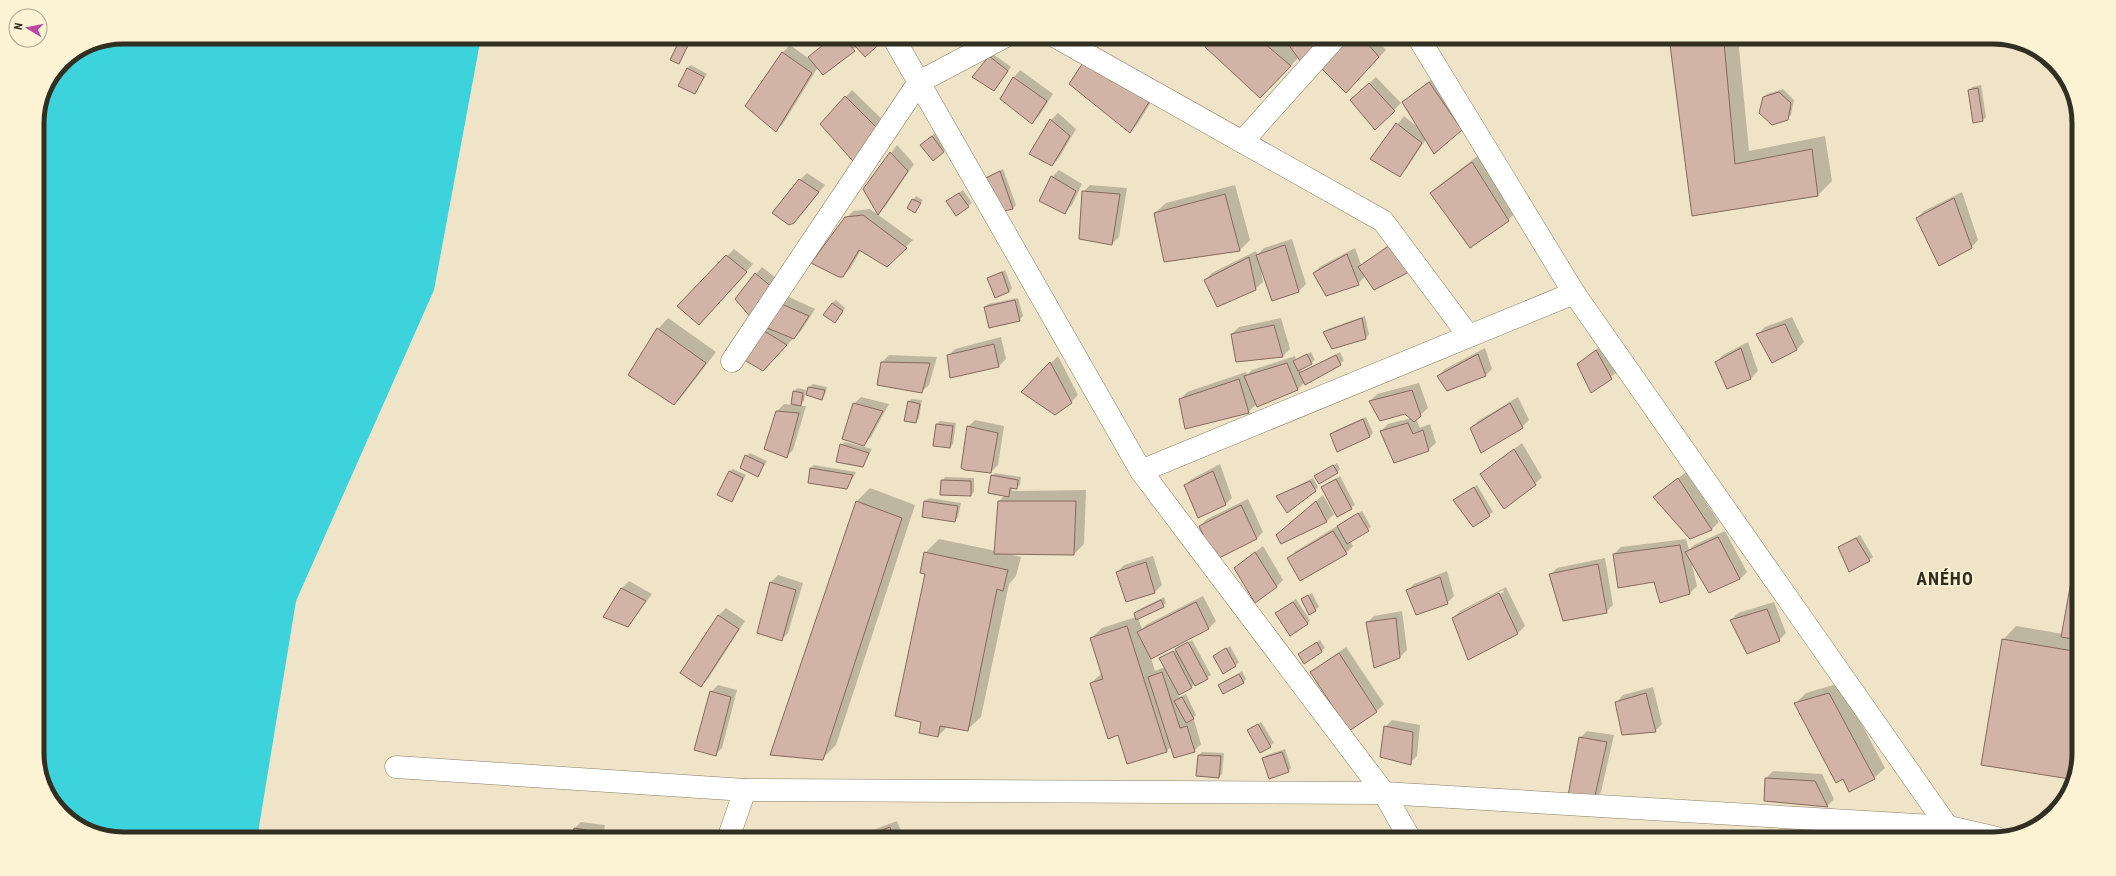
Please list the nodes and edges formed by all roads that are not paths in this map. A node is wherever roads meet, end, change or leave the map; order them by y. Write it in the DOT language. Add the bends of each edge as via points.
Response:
graph roads {
  1 [pos="897,44"];
  2 [pos="991,44"];
  3 [pos="1068,44"];
  4 [pos="1330,44"];
  5 [pos="1422,44"];
  6 [pos="919,82"];
  7 [pos="1242,142"];
  8 [pos="1574,293"];
  9 [pos="1468,335"];
  10 [pos="732,361"];
  11 [pos="1141,471"];
  12 [pos="396,767"];
  13 [pos="745,790"];
  14 [pos="1384,793"];
  15 [pos="730,832"];
  16 [pos="1406,832"];
  17 [pos="1938,832"];
  18 [pos="1951,832"];
  1 -- 6 [label="street"];
  2 -- 6 [label="street"];
  3 -- 7 [label="street"];
  4 -- 7 [label="street"];
  5 -- 8 [label="street"];
  6 -- 10 [label="street"];
  6 -- 11 [label="street"];
  7 -- 9 [label="street" via="1383,220"];
  8 -- 9 [label="street"];
  8 -- 18 [label="street"];
  9 -- 11 [label="street"];
  11 -- 14 [label="street"];
  12 -- 13 [label="street"];
  13 -- 14 [label="street"];
  13 -- 15 [label="street"];
  14 -- 16 [label="street"];
  14 -- 17 [label="street"];
}
